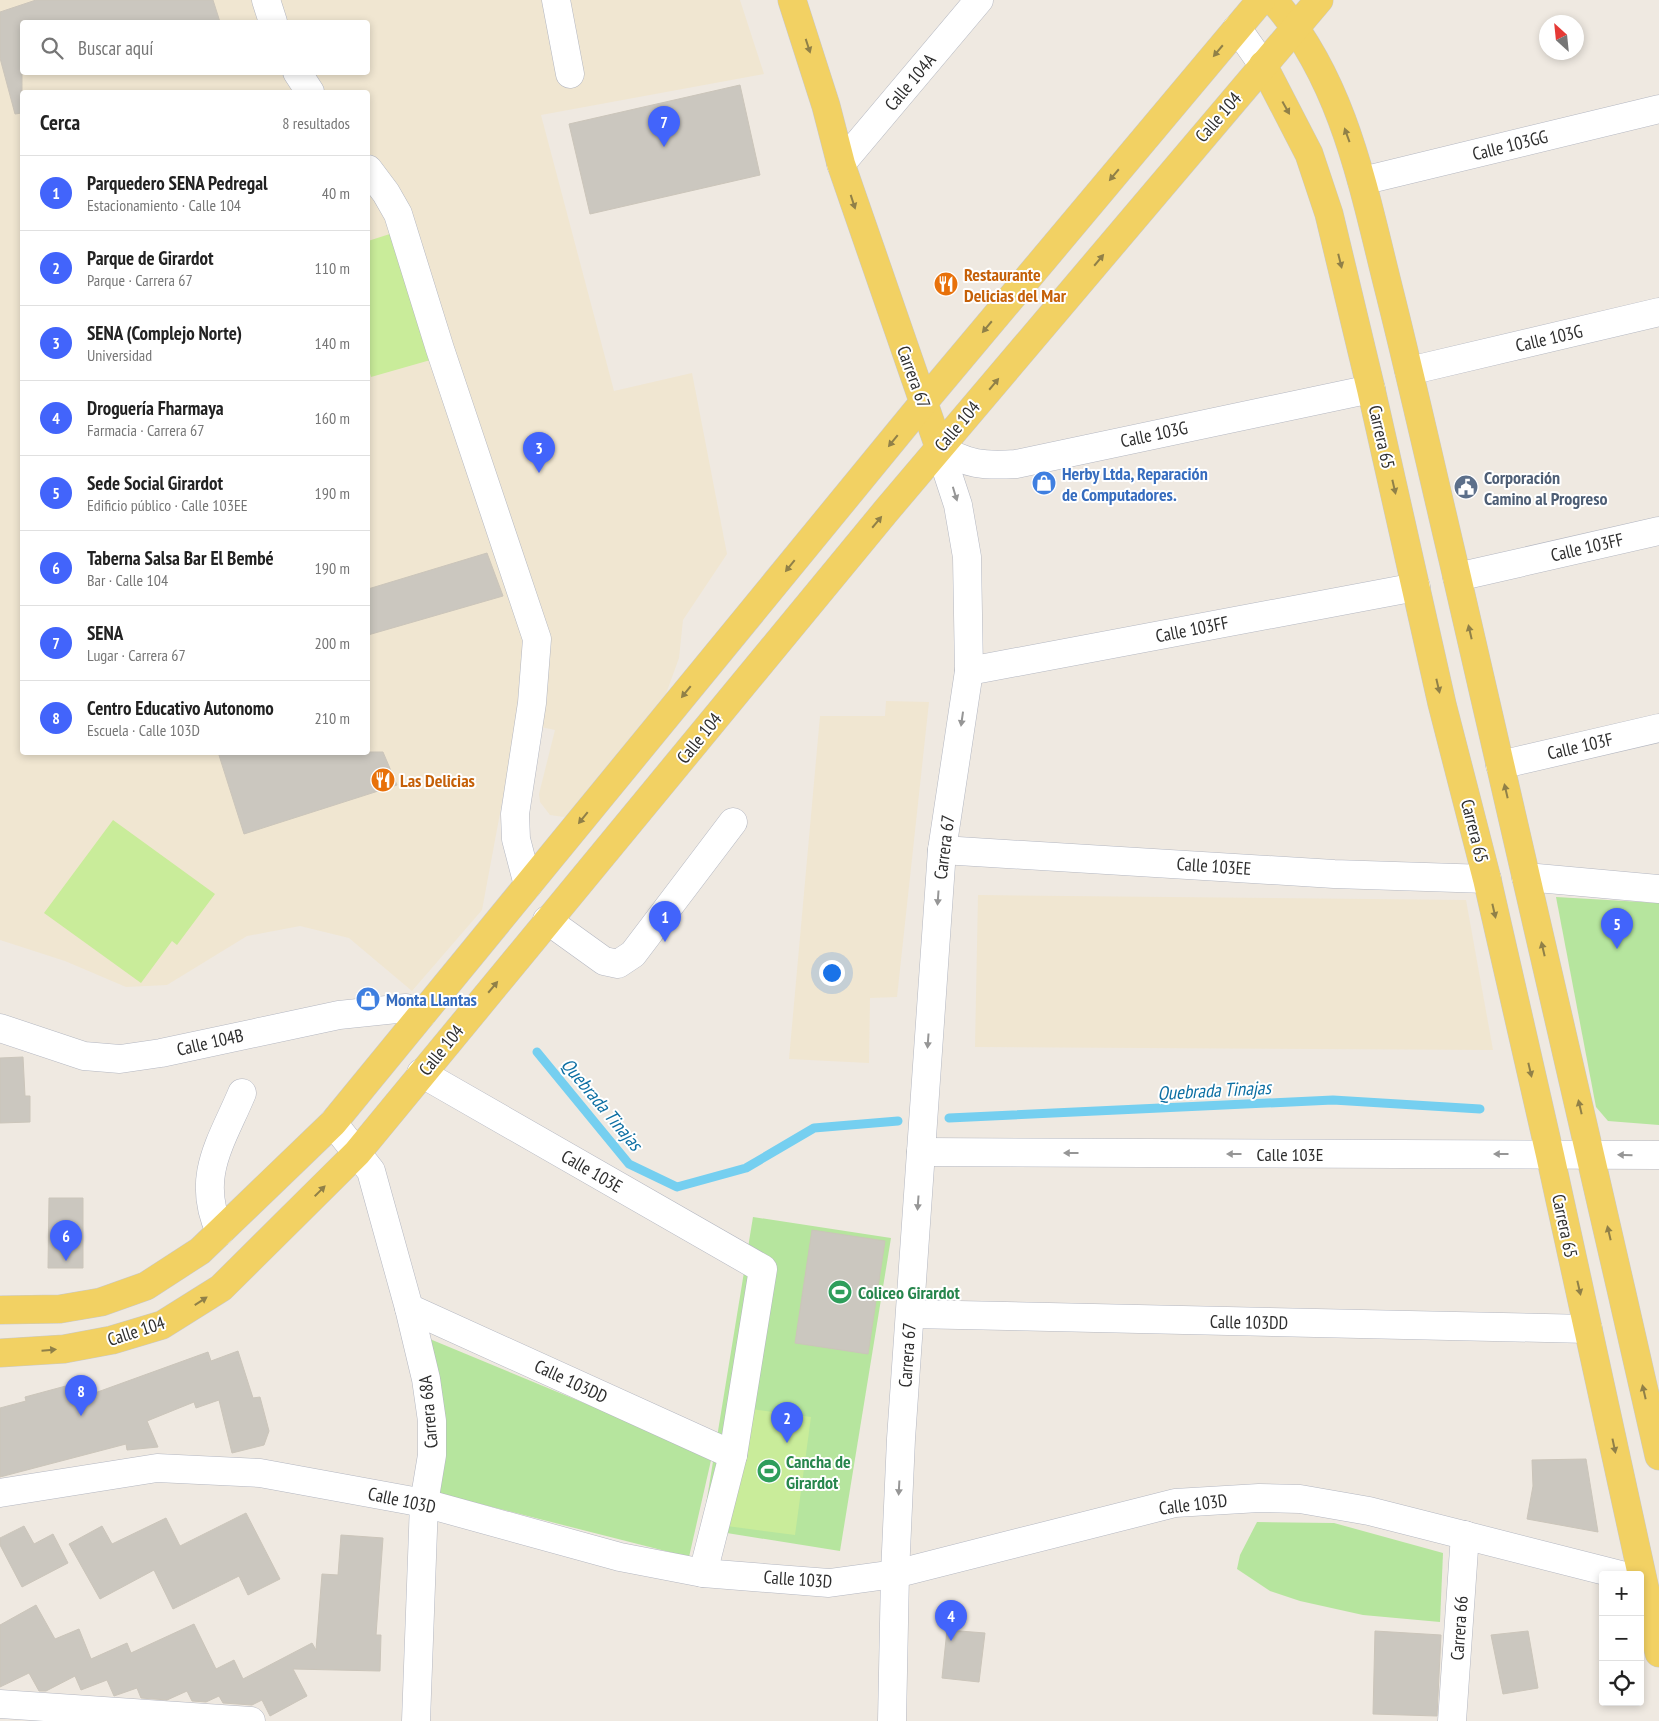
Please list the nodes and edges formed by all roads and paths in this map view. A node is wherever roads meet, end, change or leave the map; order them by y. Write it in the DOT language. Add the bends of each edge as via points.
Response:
graph roads {
  1 [pos="266,0"];
  2 [pos="556,0"];
  3 [pos="792,0"];
  4 [pos="979,0"];
  5 [pos="1261,0"];
  6 [pos="1273,0"];
  7 [pos="1319,0"];
  8 [pos="272,20"];
  9 [pos="1237,28"];
  10 [pos="1295,28"];
  11 [pos="1263,65"];
  12 [pos="570,74"];
  13 [pos="299,75"];
  14 [pos="309,90"];
  15 [pos="1659,109"];
  16 [pos="841,164"];
  17 [pos="370,172"];
  18 [pos="1362,181"];
  19 [pos="1659,312"];
  20 [pos="1409,371"];
  21 [pos="1371,389"];
  22 [pos="923,403"];
  23 [pos="939,447"];
  24 [pos="1659,531"];
  25 [pos="1457,577"];
  26 [pos="1416,587"];
  27 [pos="969,671"];
  28 [pos="1659,728"];
  29 [pos="1500,764"];
  30 [pos="733,822"];
  31 [pos="942,850"];
  32 [pos="1526,877"];
  33 [pos="1487,879"];
  34 [pos="528,885"];
  35 [pos="1659,889"];
  36 [pos="547,920"];
  37 [pos="422,1014"];
  38 [pos="0,1028"];
  39 [pos="422,1073"];
  40 [pos="242,1093"];
  41 [pos="332,1124"];
  42 [pos="357,1152"];
  43 [pos="921,1152"];
  44 [pos="1591,1154"];
  45 [pos="1550,1155"];
  46 [pos="1659,1155"];
  47 [pos="220,1232"];
  48 [pos="409,1308"];
  49 [pos="0,1310"];
  50 [pos="910,1314"];
  51 [pos="1588,1329"];
  52 [pos="0,1353"];
  53 [pos="733,1455"];
  54 [pos="1659,1456"];
  55 [pos="0,1492"];
  56 [pos="424,1503"];
  57 [pos="1465,1535"];
  58 [pos="1607,1571"];
  59 [pos="1634,1571"];
  60 [pos="703,1573"];
  61 [pos="894,1574"];
  62 [pos="1644,1606"];
  63 [pos="1659,1653"];
  64 [pos="0,1704"];
  65 [pos="251,1721"];
  66 [pos="416,1721"];
  67 [pos="892,1721"];
  68 [pos="1452,1721"];
  1 -- 8 [label="street"];
  2 -- 12 [label="street"];
  3 -- 16 [label="main road, Carrera 67, one-way"];
  4 -- 16 [label="street, Calle 104A"];
  5 -- 9 [label="main road"];
  6 -- 10 [label="main road"];
  7 -- 10 [label="main road, Calle 104"];
  9 -- 11 [label="street, Carrera 65"];
  9 -- 22 [label="main road, one-way"];
  10 -- 11 [label="main road, Calle 104"];
  18 -- 10 [label="main road, one-way" via="1336,104 1313,55"];
  11 -- 21 [label="main road, Carrera 65, one-way" via="1294,122 1319,183"];
  23 -- 11 [label="main road, Calle 104, one-way"];
  13 -- 14 [label="street"];
  15 -- 18 [label="street, Calle 103GG"];
  16 -- 22 [label="main road, Carrera 67, one-way"];
  17 -- 34 [label="street" via="398,214 537,639 532,702 514,814 516,839"];
  18 -- 20 [label="main road"];
  19 -- 20 [label="street, Calle 103G"];
  20 -- 25 [label="main road"];
  21 -- 23 [label="street, Calle 103G" via="1016,464 979,465 964,461"];
  21 -- 26 [label="main road, Carrera 65, one-way"];
  22 -- 23 [label="main road, Carrera 67"];
  22 -- 34 [label="main road, one-way"];
  23 -- 27 [label="street, Carrera 67, one-way" via="958,505 967,558"];
  36 -- 23 [label="main road, Calle 104, one-way"];
  24 -- 25 [label="street, Calle 103FF"];
  29 -- 25 [label="main road, one-way"];
  26 -- 27 [label="street, Calle 103FF"];
  26 -- 33 [label="main road, Carrera 65, one-way"];
  27 -- 31 [label="street, Carrera 67, one-way"];
  28 -- 29 [label="street, Calle 103F"];
  32 -- 29 [label="main road, one-way"];
  30 -- 36 [label="street" via="633,954 618,964 604,961"];
  31 -- 33 [label="street, Calle 103EE" via="1334,874"];
  31 -- 43 [label="street, Carrera 67, one-way"];
  32 -- 35 [label="street"];
  44 -- 32 [label="main road, one-way"];
  33 -- 45 [label="main road, Carrera 65, one-way"];
  34 -- 37 [label="main road"];
  39 -- 36 [label="main road, Calle 104, one-way"];
  37 -- 38 [label="street, Calle 104B" via="406,1008 339,1015 120,1059 84,1056"];
  37 -- 41 [label="main road"];
  39 -- 42 [label="main road, Calle 104"];
  39 -- 53 [label="street, Calle 103E" via="763,1269"];
  40 -- 47 [label="street" via="212,1162 208,1185 211,1212"];
  41 -- 42 [label="street, Carrera 68A"];
  41 -- 47 [label="main road"];
  42 -- 48 [label="street, Carrera 68A" via="371,1171"];
  52 -- 42 [label="main road, Calle 104, one-way" via="64,1349 112,1340 162,1325 221,1288"];
  45 -- 43 [label="street, Calle 103E, one-way"];
  43 -- 50 [label="street, Carrera 67, one-way"];
  44 -- 45 [label="street, Calle 103E"];
  46 -- 44 [label="street, Calle 103E, one-way"];
  54 -- 44 [label="main road, one-way"];
  45 -- 51 [label="main road, Carrera 65, one-way"];
  47 -- 49 [label="main road" via="200,1251 146,1286 101,1302 60,1309"];
  48 -- 53 [label="street, Calle 103DD"];
  48 -- 56 [label="street, Carrera 68A" via="432,1421 432,1455"];
  50 -- 51 [label="street, Calle 103DD"];
  50 -- 61 [label="street, Carrera 67, one-way"];
  51 -- 59 [label="main road, Carrera 65, one-way"];
  53 -- 60 [label="street"];
  55 -- 56 [label="street, Calle 103D" via="157,1468 260,1473"];
  56 -- 60 [label="street, Calle 103D" via="620,1557"];
  56 -- 66 [label="street, Carrera 68A"];
  57 -- 58 [label="street, Calle 103D"];
  57 -- 61 [label="street, Calle 103D" via="1370,1511 1300,1499 1185,1503"];
  57 -- 68 [label="street, Carrera 66"];
  60 -- 61 [label="street, Calle 103D" via="829,1583"];
  61 -- 67 [label="street, Carrera 67"];
  62 -- 63 [label="main road, Carrera 65"];
  64 -- 65 [label="street"];
}
